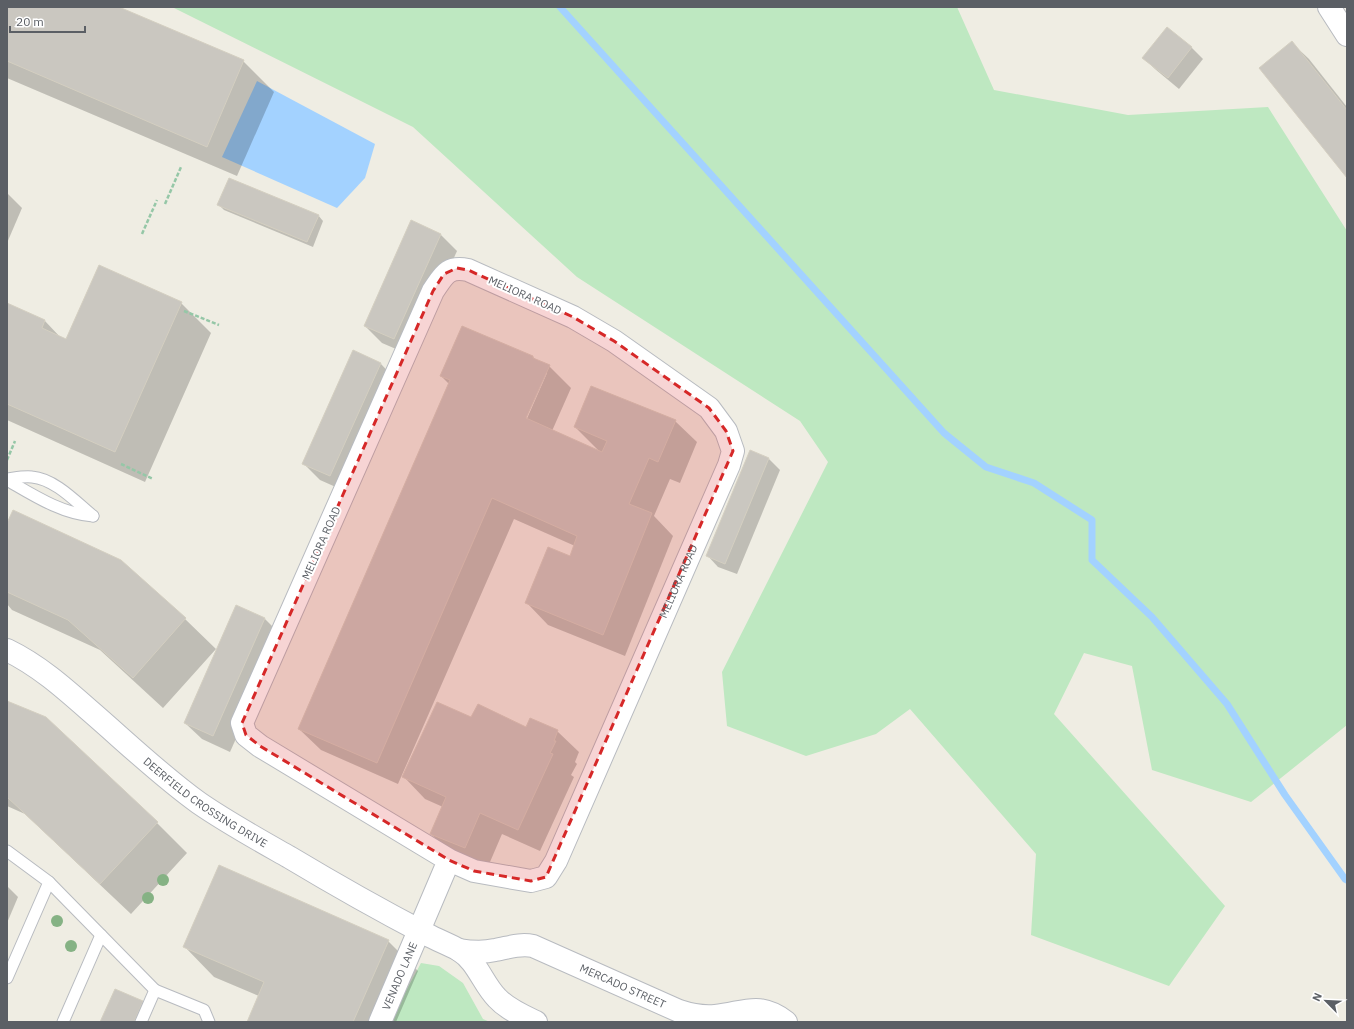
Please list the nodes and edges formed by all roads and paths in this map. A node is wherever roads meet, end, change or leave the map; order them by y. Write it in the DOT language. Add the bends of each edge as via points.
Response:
graph roads {
  1 [pos="1329,7"];
  2 [pos="1347,34"];
  3 [pos="181,167"];
  4 [pos="157,200"];
  5 [pos="165,204"];
  6 [pos="142,234"];
  7 [pos="184,311"];
  8 [pos="219,325"];
  9 [pos="15,441"];
  10 [pos="7,460"];
  11 [pos="121,464"];
  12 [pos="153,478"];
  13 [pos="7,480"];
  14 [pos="7,650"];
  15 [pos="7,851"];
  16 [pos="449,860"];
  17 [pos="49,882"];
  18 [pos="420,931"];
  19 [pos="100,935"];
  20 [pos="459,950"];
  21 [pos="7,978"];
  22 [pos="155,990"];
  23 [pos="63,1022"];
  24 [pos="141,1022"];
  25 [pos="209,1022"];
  26 [pos="380,1022"];
  27 [pos="536,1022"];
  28 [pos="786,1022"];
  1 -- 2 [label="street"];
  3 -- 5 [label="path"];
  4 -- 6 [label="path"];
  7 -- 8 [label="path"];
  9 -- 10 [label="path"];
  11 -- 12 [label="path"];
  13 -- 13 [label="lane" via="34,496 64,509 93,516 47,481 32,477"];
  14 -- 18 [label="street, DEERFIELD CROSSING DRIVE" via="54,679 168,779 224,820"];
  15 -- 17 [label="lane"];
  16 -- 16 [label="street, MELIORA ROAD" via="474,871 531,881 546,877 556,861 733,451 726,431 709,408 614,342 573,317 468,270 457,268 444,274 433,291 242,723 246,735 260,746"];
  16 -- 18 [label="street"];
  17 -- 19 [label="lane"];
  17 -- 21 [label="lane"];
  18 -- 20 [label="street, MERCADO STREET"];
  18 -- 26 [label="street, VENADO LANE"];
  19 -- 22 [label="lane"];
  19 -- 23 [label="lane"];
  20 -- 27 [label="street, MERCADO STREET" via="476,967 498,999 509,1008"];
  20 -- 28 [label="street, MERCADO STREET" via="476,952 516,945 533,946 679,1012 700,1016 724,1015 748,1009 762,1010"];
  22 -- 24 [label="lane"];
  22 -- 25 [label="lane" via="204,1010"];
}
